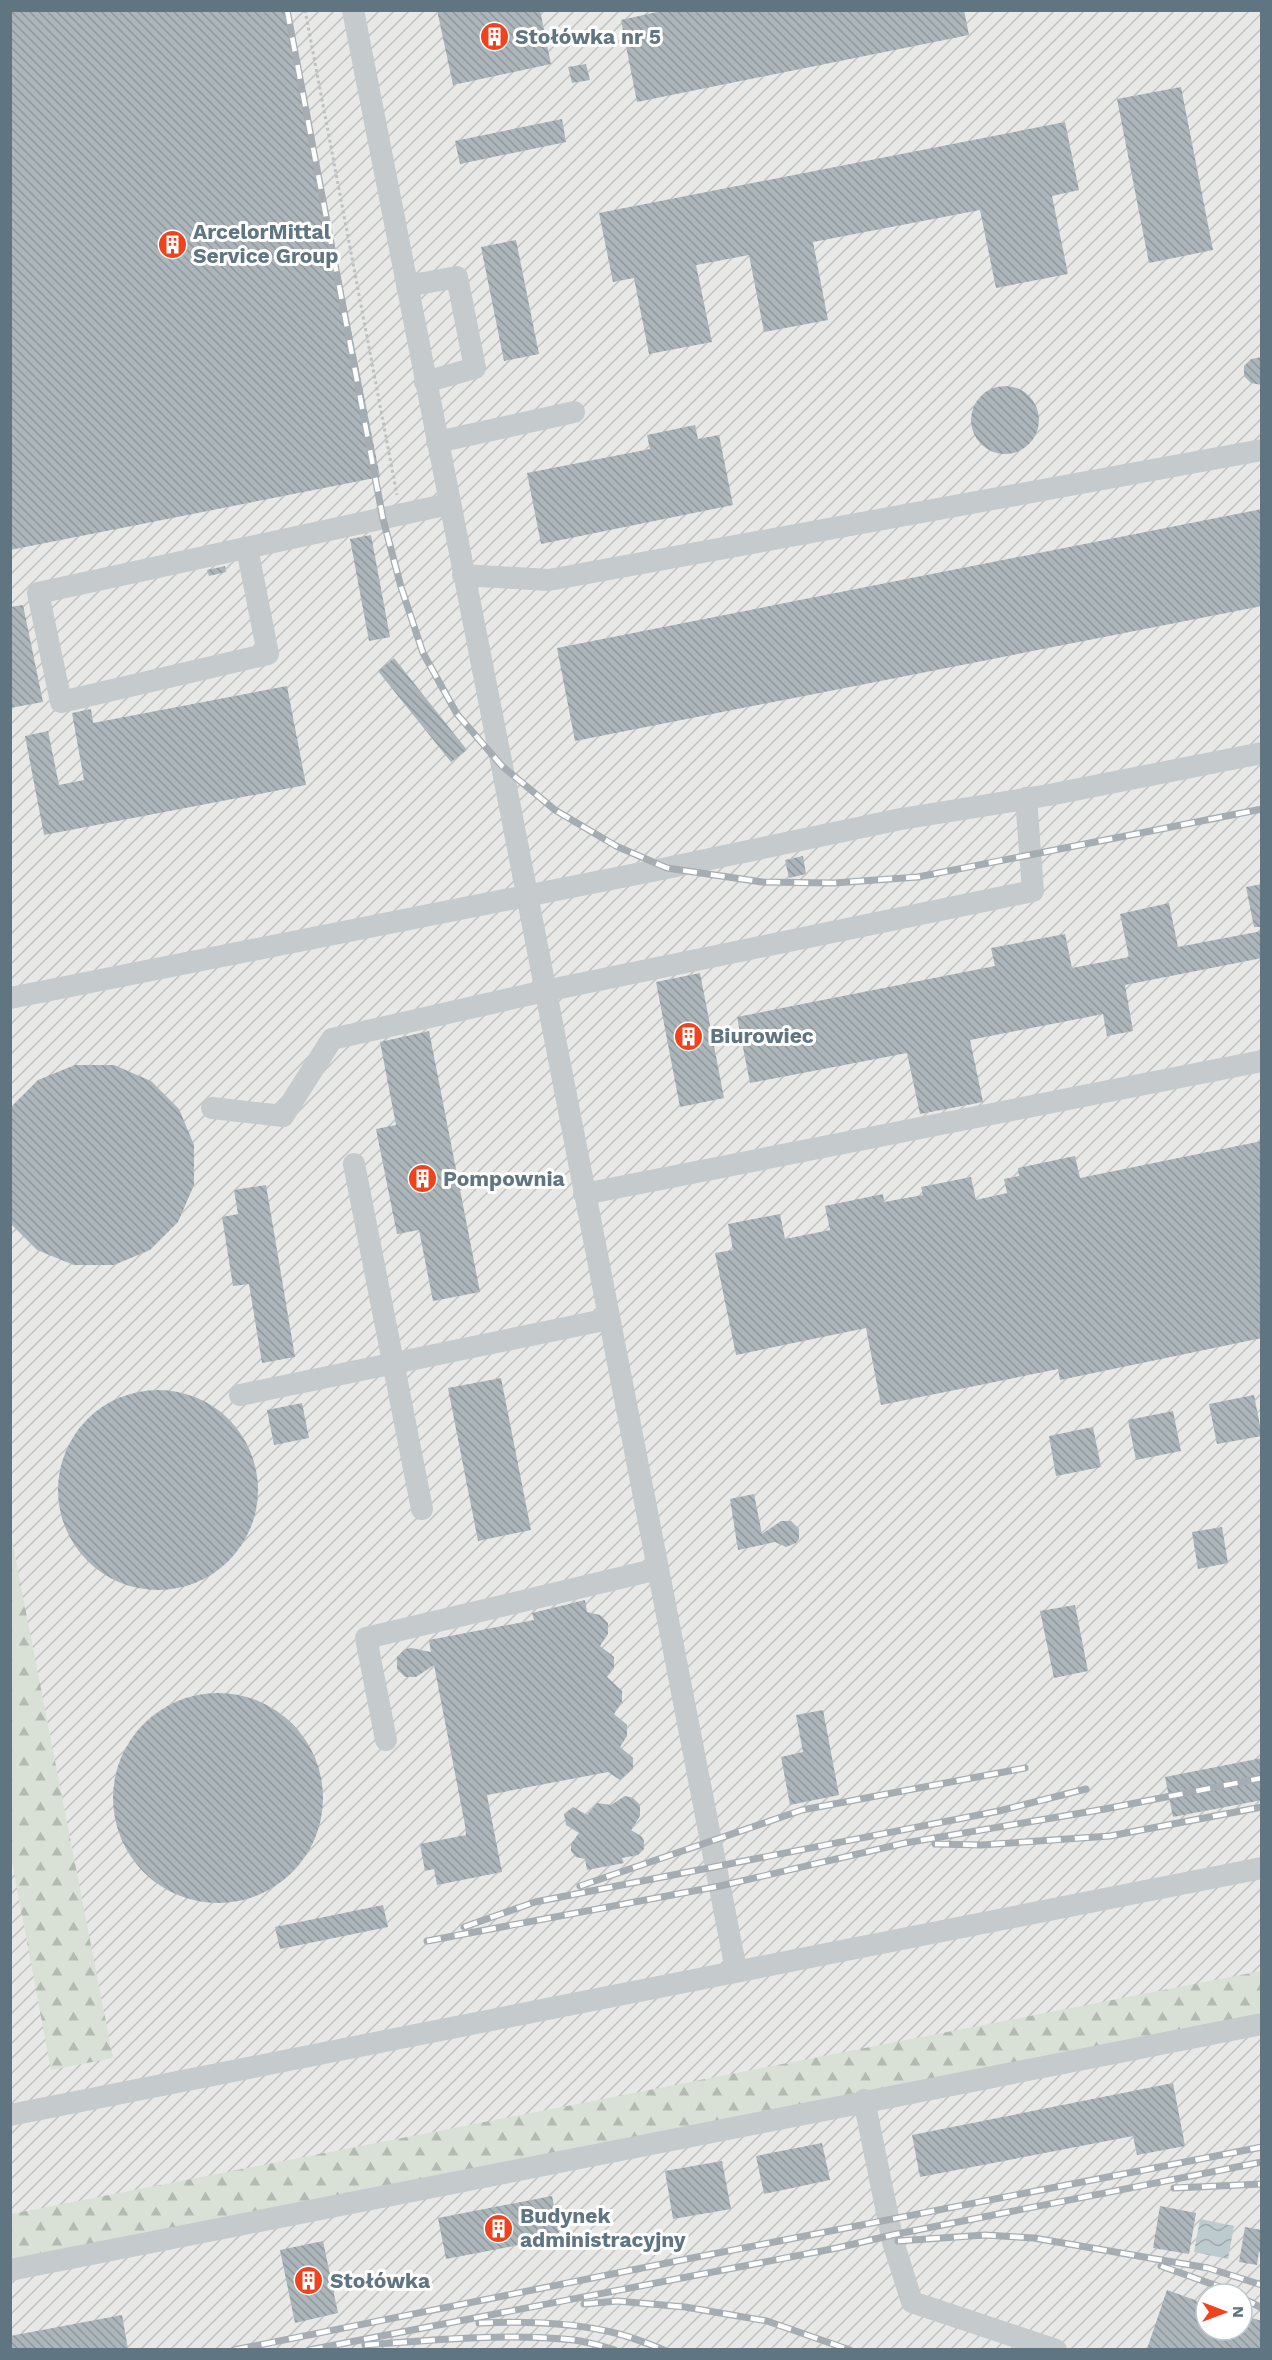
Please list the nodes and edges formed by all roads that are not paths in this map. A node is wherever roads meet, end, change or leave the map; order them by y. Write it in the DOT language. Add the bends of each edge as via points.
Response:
graph roads {
  1 [pos="353,10"];
  2 [pos="407,286"];
  3 [pos="425,381"];
  4 [pos="574,412"];
  5 [pos="437,442"];
  6 [pos="1262,450"];
  7 [pos="449,504"];
  8 [pos="247,548"];
  9 [pos="463,575"];
  10 [pos="1262,753"];
  11 [pos="1026,798"];
  12 [pos="526,895"];
  13 [pos="545,991"];
  14 [pos="10,998"];
  15 [pos="1262,1061"];
  16 [pos="212,1108"];
  17 [pos="354,1164"];
  18 [pos="584,1194"];
  19 [pos="609,1319"];
  20 [pos="393,1363"];
  21 [pos="240,1395"];
  22 [pos="422,1509"];
  23 [pos="658,1569"];
  24 [pos="386,1740"];
  25 [pos="1262,1868"];
  26 [pos="736,1971"];
  27 [pos="1262,2024"];
  28 [pos="864,2100"];
  29 [pos="12,2109"];
  30 [pos="10,2270"];
  31 [pos="1056,2349"];
  1 -- 2 [label="lane"];
  2 -- 3 [label="lane"];
  2 -- 3 [label="lane" via="458,277 475,368"];
  3 -- 5 [label="lane"];
  4 -- 5 [label="lane"];
  5 -- 7 [label="lane"];
  6 -- 9 [label="lane" via="549,580"];
  7 -- 8 [label="lane"];
  7 -- 9 [label="lane"];
  8 -- 8 [label="lane" via="38,593 61,702 268,654"];
  9 -- 12 [label="lane"];
  10 -- 11 [label="lane"];
  11 -- 12 [label="lane" via="901,819"];
  11 -- 13 [label="lane" via="1033,891"];
  12 -- 13 [label="lane"];
  12 -- 14 [label="lane"];
  13 -- 16 [label="lane" via="332,1040 283,1116"];
  13 -- 18 [label="lane"];
  15 -- 18 [label="lane"];
  17 -- 20 [label="lane"];
  18 -- 19 [label="lane"];
  19 -- 20 [label="lane"];
  19 -- 23 [label="lane"];
  20 -- 21 [label="lane"];
  20 -- 22 [label="lane"];
  23 -- 24 [label="lane" via="366,1638"];
  23 -- 26 [label="lane"];
  25 -- 26 [label="lane"];
  26 -- 29 [label="lane"];
  27 -- 28 [label="lane"];
  28 -- 30 [label="lane"];
  28 -- 31 [label="lane" via="893,2242 912,2302"];
}
